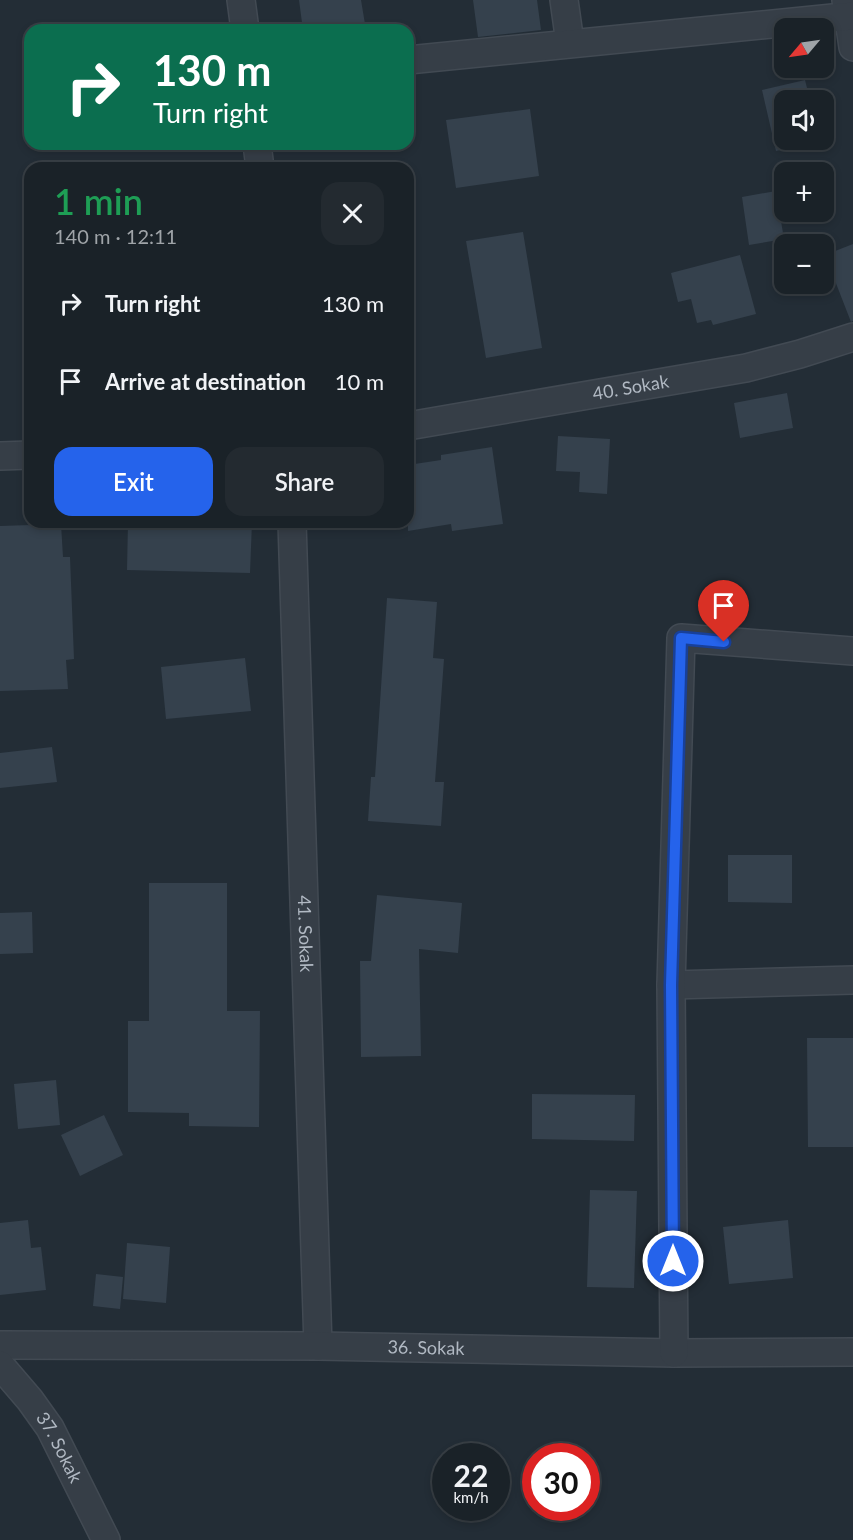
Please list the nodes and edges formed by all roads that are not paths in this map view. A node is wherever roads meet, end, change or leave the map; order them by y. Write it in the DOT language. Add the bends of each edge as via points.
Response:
graph roads {
  1 [pos="241,0"];
  2 [pos="564,0"];
  3 [pos="849,11"];
  4 [pos="244,24"];
  5 [pos="570,44"];
  6 [pos="853,47"];
  7 [pos="414,59"];
  8 [pos="853,337"];
  9 [pos="414,425"];
  10 [pos="24,455"];
  11 [pos="0,456"];
  12 [pos="292,528"];
  13 [pos="853,651"];
  14 [pos="853,980"];
  15 [pos="671,985"];
  16 [pos="0,1345"];
  17 [pos="318,1346"];
  18 [pos="674,1353"];
  19 [pos="853,1353"];
  20 [pos="0,1365"];
  21 [pos="106,1540"];
  1 -- 4 [label="street"];
  2 -- 5 [label="street"];
  3 -- 5 [label="street"];
  3 -- 6 [label="street"];
  5 -- 7 [label="street"];
  8 -- 9 [label="street, 40. Sokak" via="746,368"];
  10 -- 11 [label="street"];
  12 -- 17 [label="street, 41. Sokak"];
  13 -- 15 [label="street" via="681,638"];
  14 -- 15 [label="street"];
  15 -- 18 [label="street"];
  16 -- 17 [label="street, 36. Sokak"];
  17 -- 18 [label="street, 36. Sokak"];
  18 -- 19 [label="street, 36. Sokak"];
  20 -- 21 [label="street, 37. Sokak" via="50,1428"];
}
